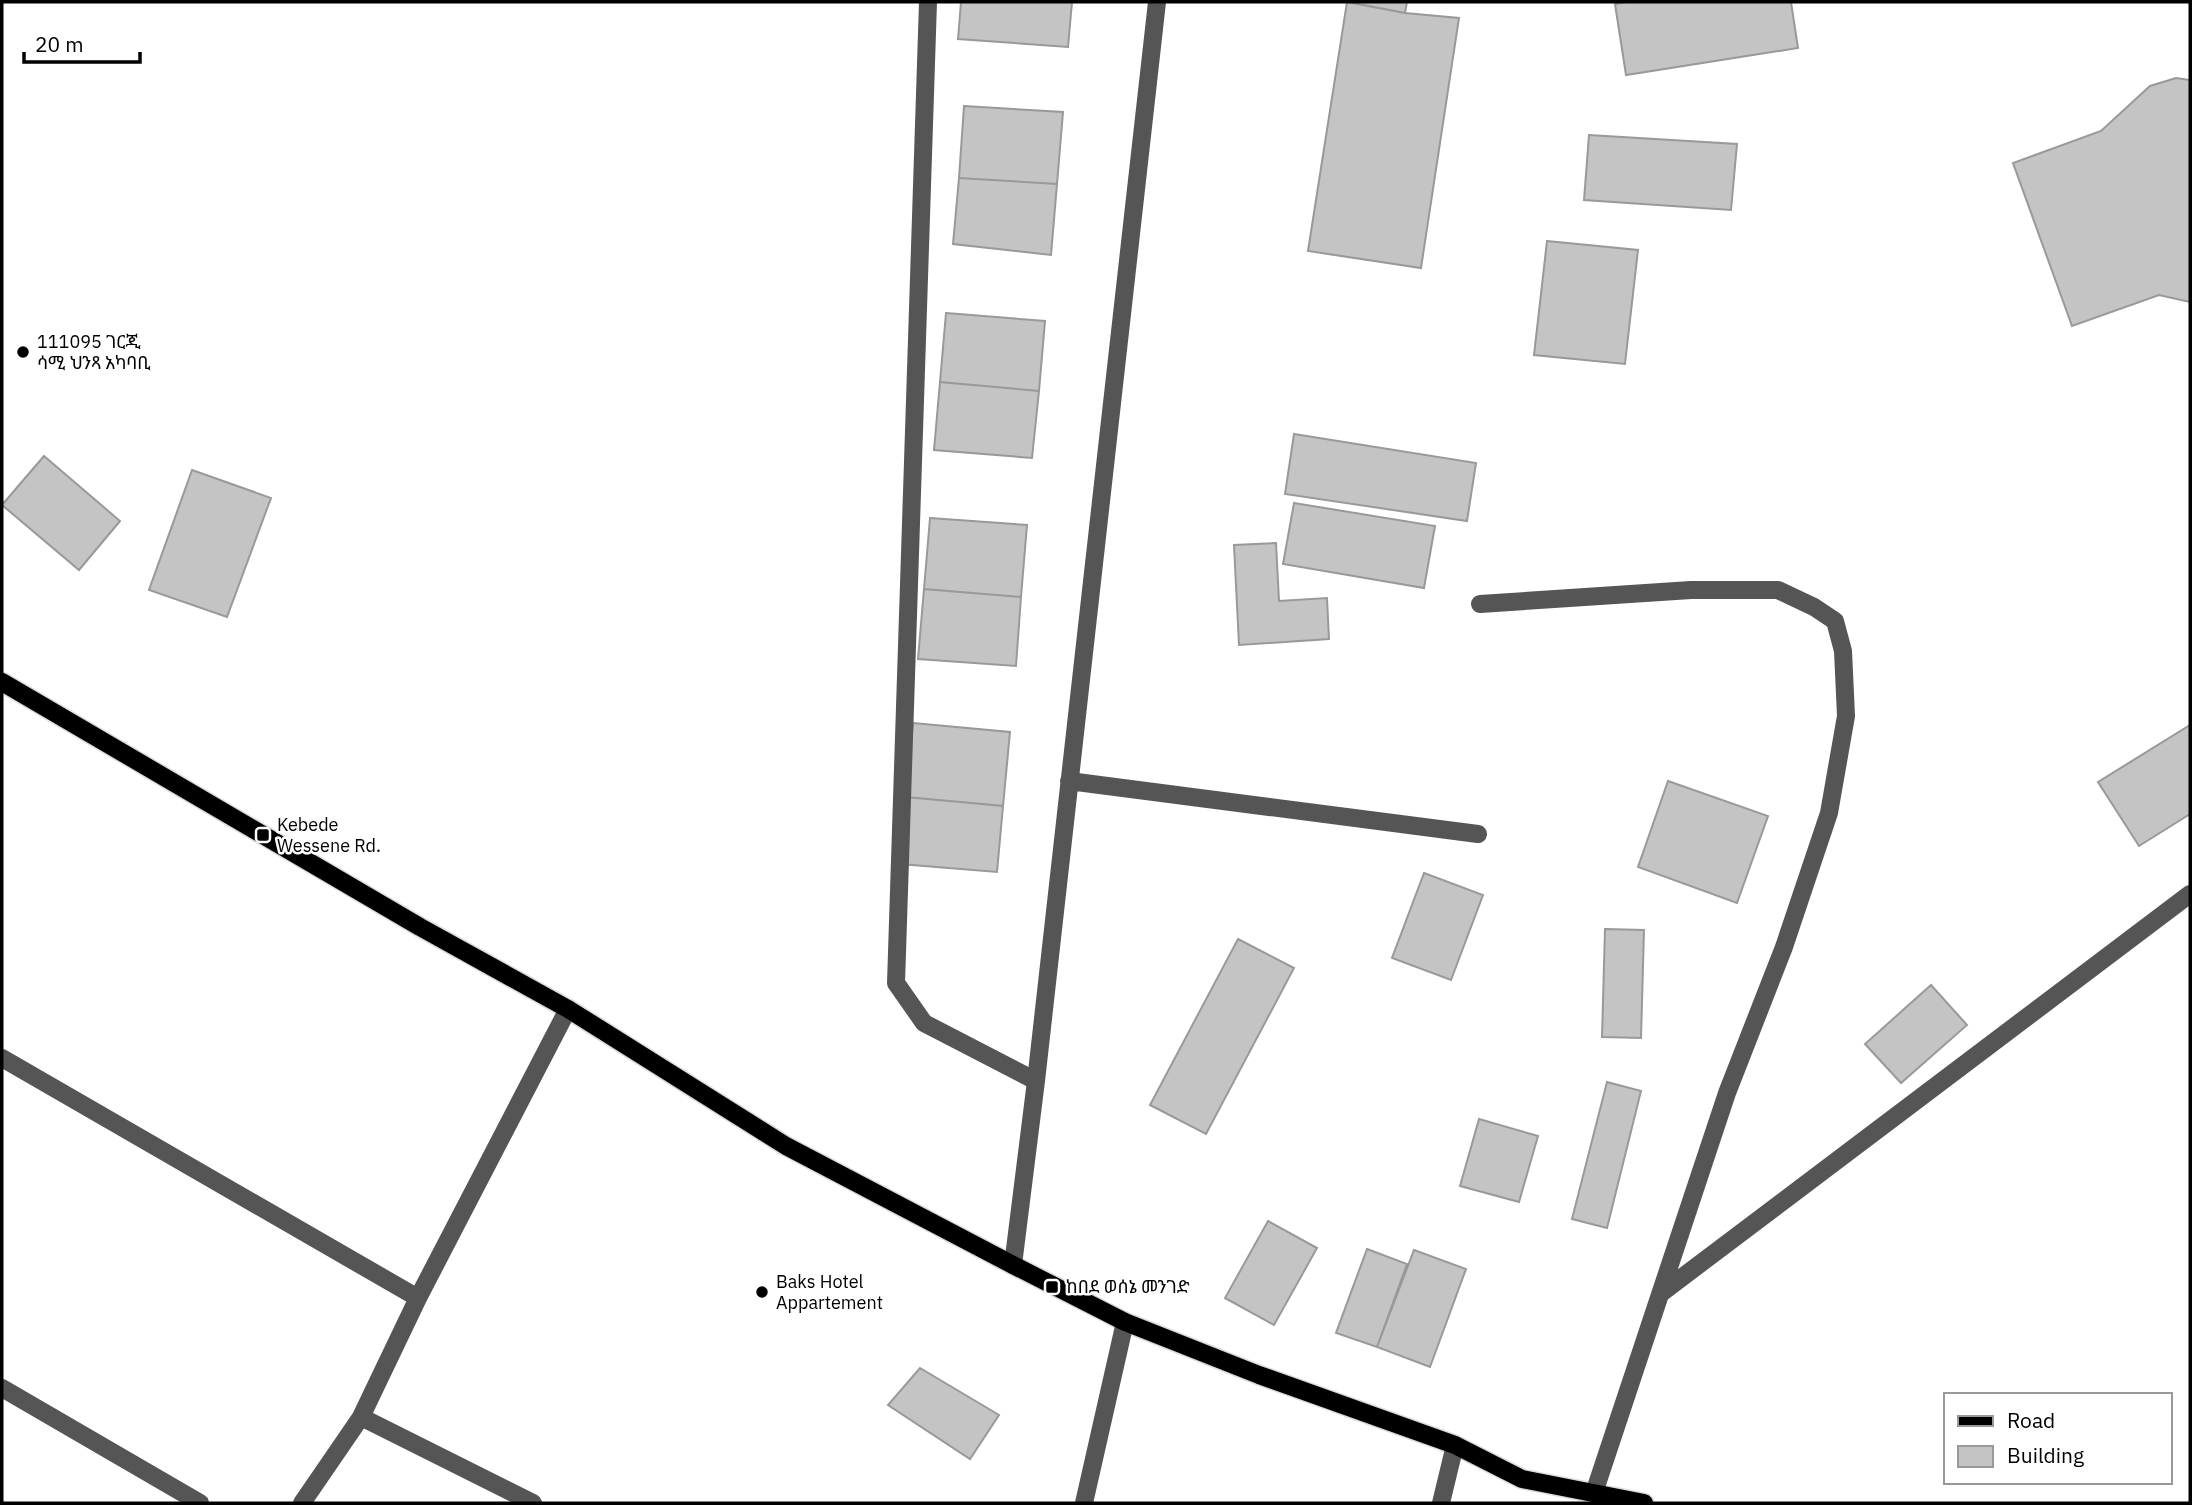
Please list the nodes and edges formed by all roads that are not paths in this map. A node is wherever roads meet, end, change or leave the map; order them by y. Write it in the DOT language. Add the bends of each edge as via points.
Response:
graph roads {
  1 [pos="928,2"];
  2 [pos="1157,2"];
  3 [pos="1480,604"];
  4 [pos="2,682"];
  5 [pos="1069,781"];
  6 [pos="1478,834"];
  7 [pos="2190,894"];
  8 [pos="568,1009"];
  9 [pos="2,1058"];
  10 [pos="1036,1082"];
  11 [pos="1013,1265"];
  12 [pos="1660,1294"];
  13 [pos="418,1298"];
  14 [pos="1125,1322"];
  15 [pos="2,1388"];
  16 [pos="361,1417"];
  17 [pos="1455,1446"];
  18 [pos="1594,1493"];
  19 [pos="200,1503"];
  20 [pos="302,1503"];
  21 [pos="533,1503"];
  22 [pos="1084,1503"];
  23 [pos="1441,1503"];
  24 [pos="1644,1503"];
  1 -- 10 [label="street" via="896,983 924,1023"];
  2 -- 5 [label="street"];
  3 -- 12 [label="street" via="1691,590 1777,590 1835,621 1846,716 1829,813"];
  4 -- 8 [label="main road" via="420,928"];
  5 -- 6 [label="street"];
  5 -- 10 [label="street"];
  7 -- 12 [label="street"];
  8 -- 11 [label="main road" via="786,1146"];
  8 -- 13 [label="street"];
  9 -- 13 [label="street"];
  10 -- 11 [label="street"];
  11 -- 14 [label="main road"];
  12 -- 18 [label="street"];
  13 -- 16 [label="street"];
  14 -- 17 [label="main road"];
  14 -- 22 [label="street"];
  15 -- 19 [label="street"];
  16 -- 20 [label="street"];
  16 -- 21 [label="street"];
  17 -- 18 [label="main road" via="1522,1479"];
  17 -- 23 [label="street"];
  18 -- 24 [label="main road"];
}
